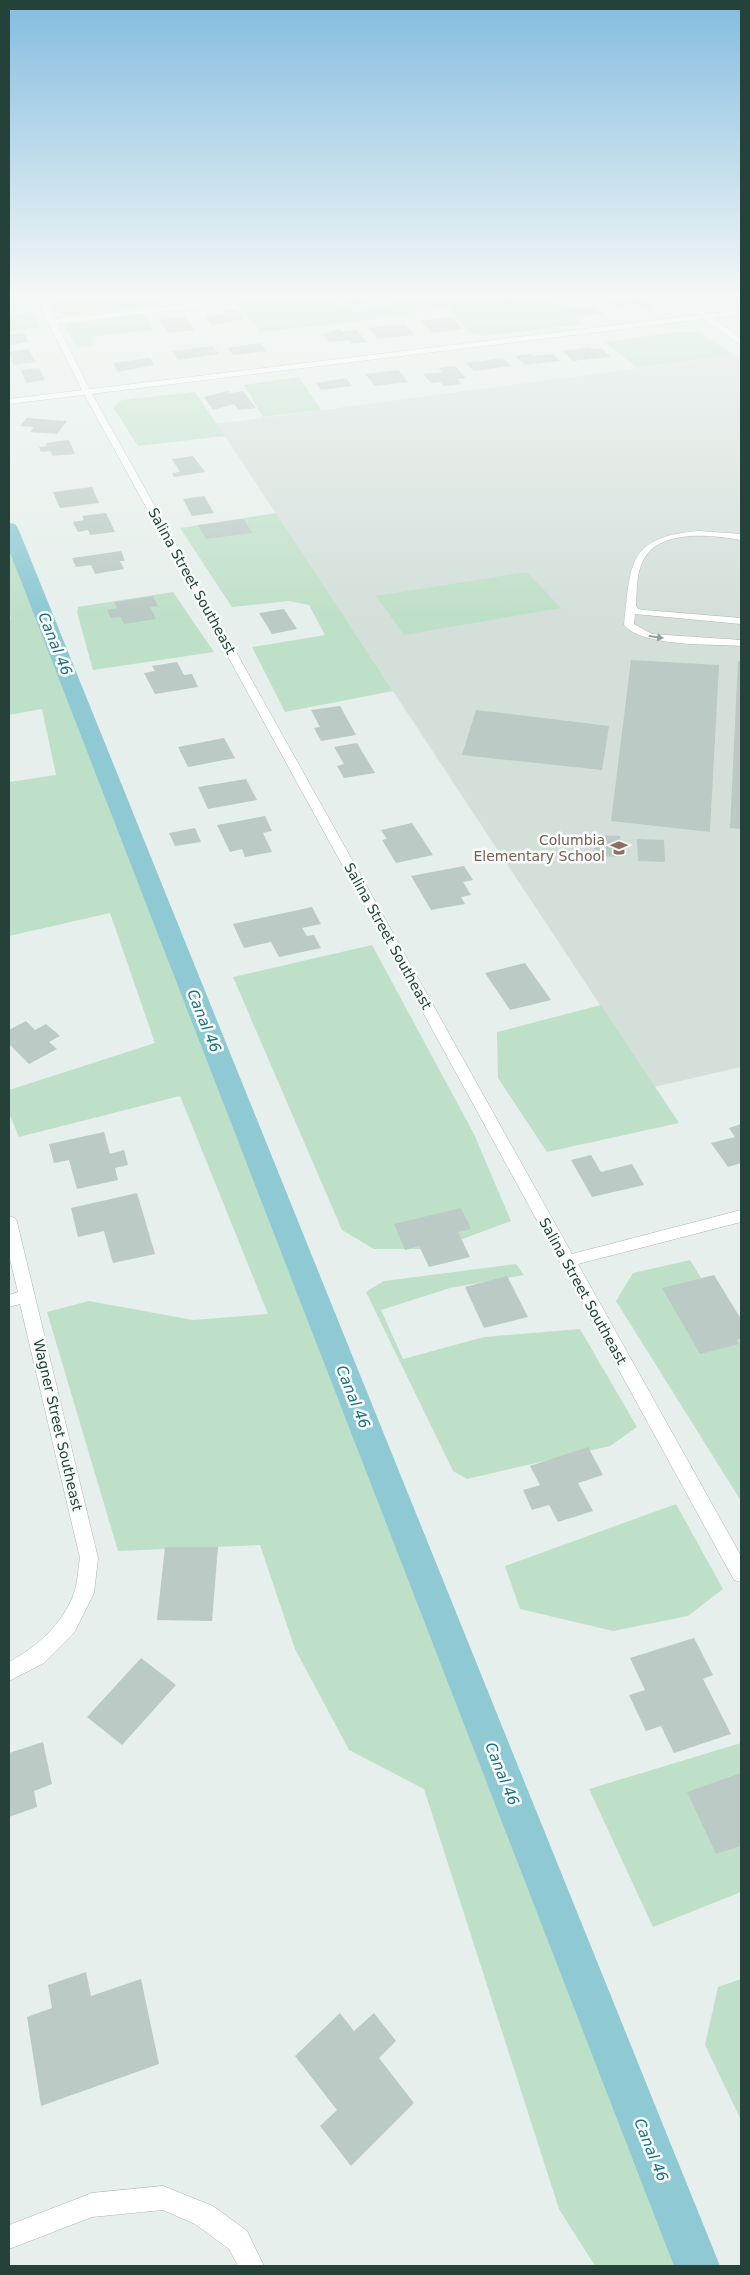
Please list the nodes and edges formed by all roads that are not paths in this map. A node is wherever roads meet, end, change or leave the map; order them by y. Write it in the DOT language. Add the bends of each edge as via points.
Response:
graph roads {
  1 [pos="94,402"];
  2 [pos="741,537"];
  3 [pos="631,606"];
  4 [pos="741,621"];
  5 [pos="741,643"];
  6 [pos="741,1216"];
  7 [pos="9,1222"];
  8 [pos="566,1261"];
  9 [pos="27,1296"];
  10 [pos="9,1301"];
  11 [pos="741,1574"];
  12 [pos="9,1672"];
  13 [pos="9,2237"];
  14 [pos="252,2266"];
  1 -- 8 [label="street, Salina Street Southeast"];
  2 -- 3 [label="lane" via="699,533 654,542 637,562"];
  3 -- 4 [label="lane" via="635,611 646,613"];
  3 -- 5 [label="lane, one-way" via="629,625 651,637"];
  6 -- 8 [label="street"];
  7 -- 9 [label="street, Wagner Street Southeast"];
  8 -- 11 [label="street, Salina Street Southeast"];
  9 -- 10 [label="street"];
  9 -- 12 [label="street, Wagner Street Southeast" via="89,1558 84,1593 67,1627 37,1657"];
  13 -- 14 [label="street" via="92,2205 163,2198 204,2215 238,2240"];
}
